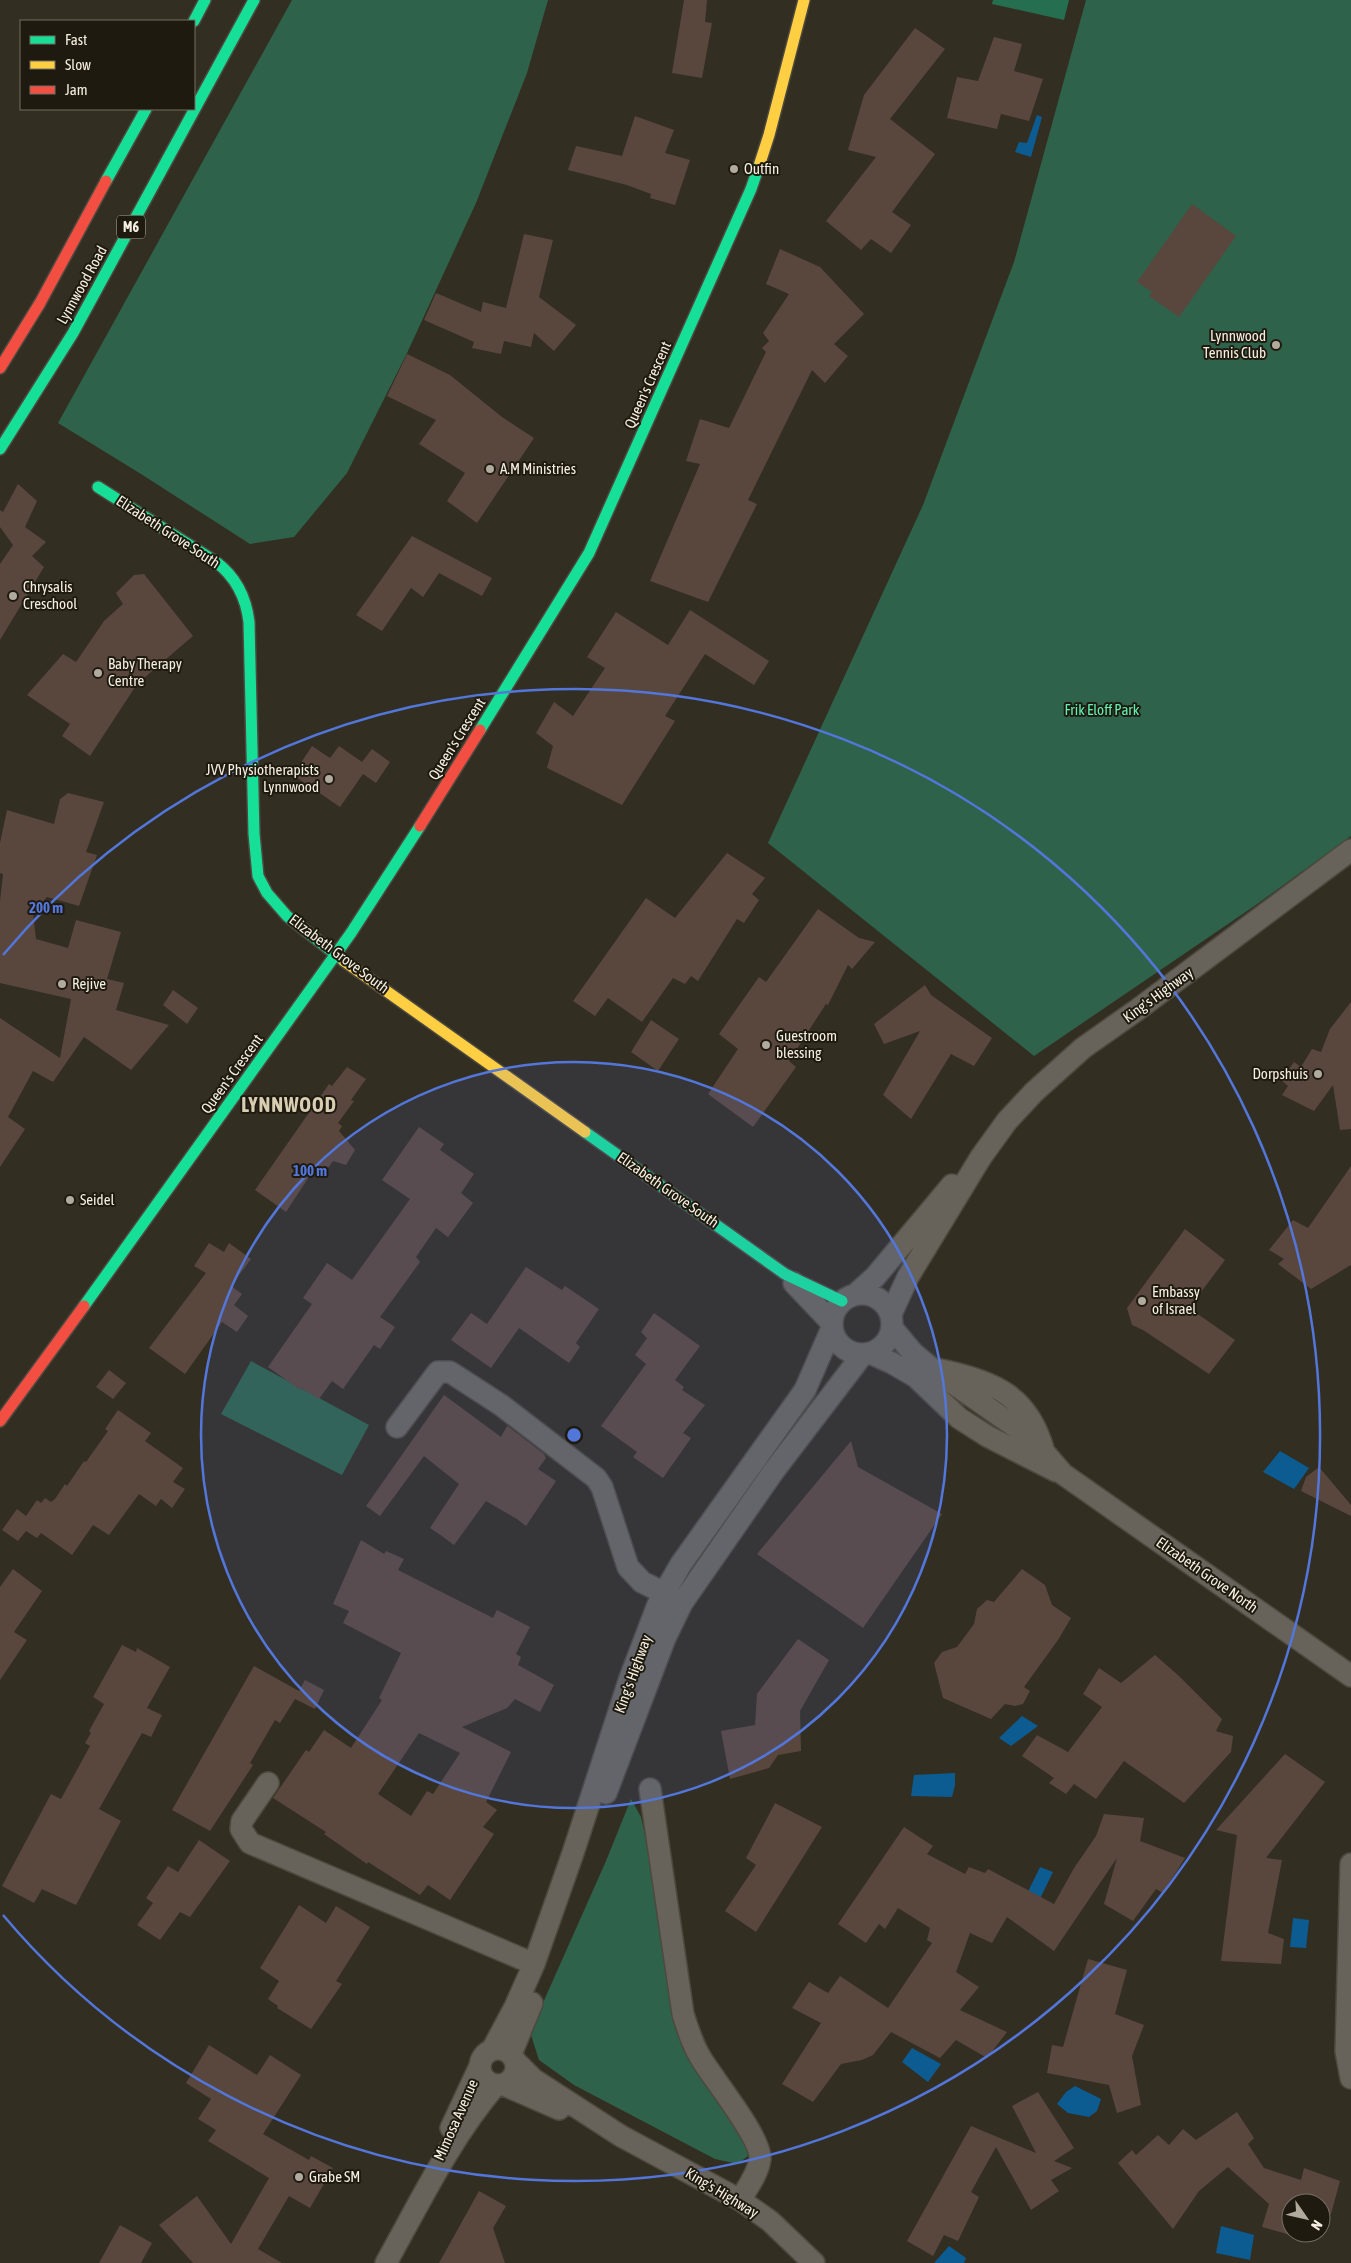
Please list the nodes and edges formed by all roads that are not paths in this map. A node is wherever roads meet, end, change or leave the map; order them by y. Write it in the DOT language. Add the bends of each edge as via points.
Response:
graph roads {
  1 [pos="205,0"];
  2 [pos="254,0"];
  3 [pos="804,0"];
  4 [pos="195,20"];
  5 [pos="195,109"];
  6 [pos="145,110"];
  7 [pos="194,110"];
  8 [pos="0,368"];
  9 [pos="0,449"];
  10 [pos="98,487"];
  11 [pos="1351,850"];
  12 [pos="336,955"];
  13 [pos="981,1156"];
  14 [pos="785,1274"];
  15 [pos="849,1297"];
  16 [pos="892,1321"];
  17 [pos="832,1325"];
  18 [pos="866,1354"];
  19 [pos="0,1421"];
  20 [pos="397,1427"];
  21 [pos="1063,1474"];
  22 [pos="673,1598"];
  23 [pos="1351,1676"];
  24 [pos="268,1782"];
  25 [pos="650,1789"];
  26 [pos="1351,1864"];
  27 [pos="534,1964"];
  28 [pos="506,2055"];
  29 [pos="479,2068"];
  30 [pos="1351,2078"];
  31 [pos="499,2085"];
  32 [pos="621,2136"];
  33 [pos="434,2172"];
  34 [pos="740,2200"];
  35 [pos="386,2263"];
  36 [pos="814,2263"];
  1 -- 4 [label="street"];
  2 -- 5 [label="street, Lynnwood Road / M6"];
  3 -- 12 [label="street, Queen's Crescent" via="772,126 751,190 598,534 541,633 396,866"];
  6 -- 8 [label="street, Lynnwood Road" via="40,303"];
  7 -- 9 [label="street, Lynnwood Road / M6" via="73,333"];
  10 -- 12 [label="street, Elizabeth Grove South" via="166,527 218,563 240,590 249,622 254,834 258,876 267,893 287,916"];
  11 -- 13 [label="street, King's Highway" via="1083,1048 1034,1092"];
  12 -- 14 [label="street, Elizabeth Grove South"];
  12 -- 19 [label="street, Queen's Crescent"];
  13 -- 15 [label="street, King's Highway" via="875,1277"];
  13 -- 16 [label="street, King's Highway" via="908,1277"];
  14 -- 15 [label="street, Elizabeth Grove South"];
  14 -- 17 [label="street, Elizabeth Grove South"];
  15 -- 16 [label="street" via="865,1293 880,1299"];
  15 -- 17 [label="street" via="833,1314"];
  16 -- 18 [label="street" via="886,1343"];
  16 -- 21 [label="street, Elizabeth Grove North" via="913,1352 930,1368 1017,1428"];
  17 -- 18 [label="street" via="839,1344 851,1352"];
  17 -- 22 [label="street, King's Highway" via="805,1390 681,1564"];
  18 -- 21 [label="street, Elizabeth Grove North" via="892,1363 916,1377 958,1418 997,1442"];
  18 -- 22 [label="street, King's Highway"];
  20 -- 22 [label="street" via="438,1372 450,1372 501,1405 596,1478 602,1487 628,1567 642,1582"];
  21 -- 23 [label="street, Elizabeth Grove North"];
  22 -- 27 [label="street, King's Highway" via="630,1678"];
  22 -- 28 [label="street, King's Highway" via="665,1638 548,1964"];
  24 -- 27 [label="street" via="242,1821 241,1829 250,1843"];
  25 -- 34 [label="street" via="688,2032 701,2059 760,2153 756,2173"];
  26 -- 30 [label="street" via="1346,2051"];
  27 -- 28 [label="street, King's Highway" via="515,2007"];
  28 -- 29 [label="street" via="485,2054"];
  28 -- 31 [label="street" via="516,2071 512,2080"];
  28 -- 32 [label="street, King's Highway" via="546,2088"];
  29 -- 31 [label="street" via="487,2082"];
  29 -- 33 [label="street, Mimosa Avenue"];
  31 -- 32 [label="street, King's Highway"];
  31 -- 33 [label="street, Mimosa Avenue" via="470,2116"];
  32 -- 34 [label="street, King's Highway"];
  33 -- 35 [label="street, Mimosa Avenue"];
  34 -- 36 [label="street, King's Highway" via="770,2222"];
}
